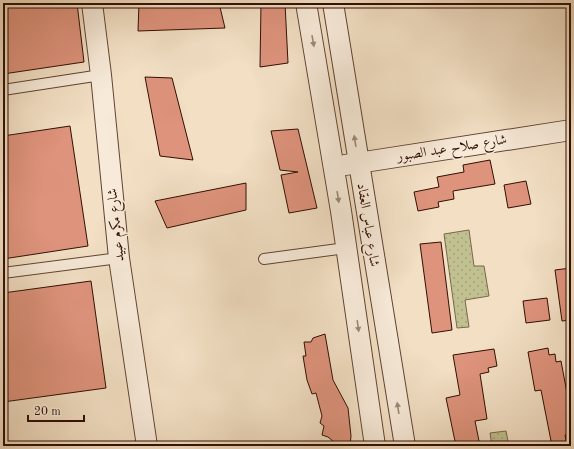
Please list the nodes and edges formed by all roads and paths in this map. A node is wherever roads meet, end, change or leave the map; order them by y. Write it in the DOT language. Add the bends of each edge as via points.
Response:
graph roads {
  1 [pos="92,3"];
  2 [pos="306,3"];
  3 [pos="333,3"];
  4 [pos="101,75"];
  5 [pos="3,90"];
  6 [pos="571,130"];
  7 [pos="358,163"];
  8 [pos="333,167"];
  9 [pos="346,248"];
  10 [pos="119,258"];
  11 [pos="264,259"];
  12 [pos="3,273"];
  13 [pos="147,446"];
  14 [pos="375,446"];
  15 [pos="405,446"];
  1 -- 4 [label="street, شارع مكرم عبيد"];
  2 -- 8 [label="street, شارع عباس العقاد, one-way"];
  7 -- 3 [label="street, شارع عباس العقاد, one-way"];
  4 -- 5 [label="lane"];
  4 -- 10 [label="street, شارع مكرم عبيد"];
  6 -- 7 [label="street, شارع صلاح عبد الصبور"];
  7 -- 8 [label="street, شارع صلاح عبد الصبور"];
  15 -- 7 [label="street, شارع عباس العقاد, one-way"];
  8 -- 9 [label="street, شارع عباس العقاد, one-way"];
  9 -- 11 [label="lane"];
  9 -- 14 [label="street, شارع عباس العقاد, one-way"];
  10 -- 12 [label="lane"];
  10 -- 13 [label="street, شارع مكرم عبيد"];
}
